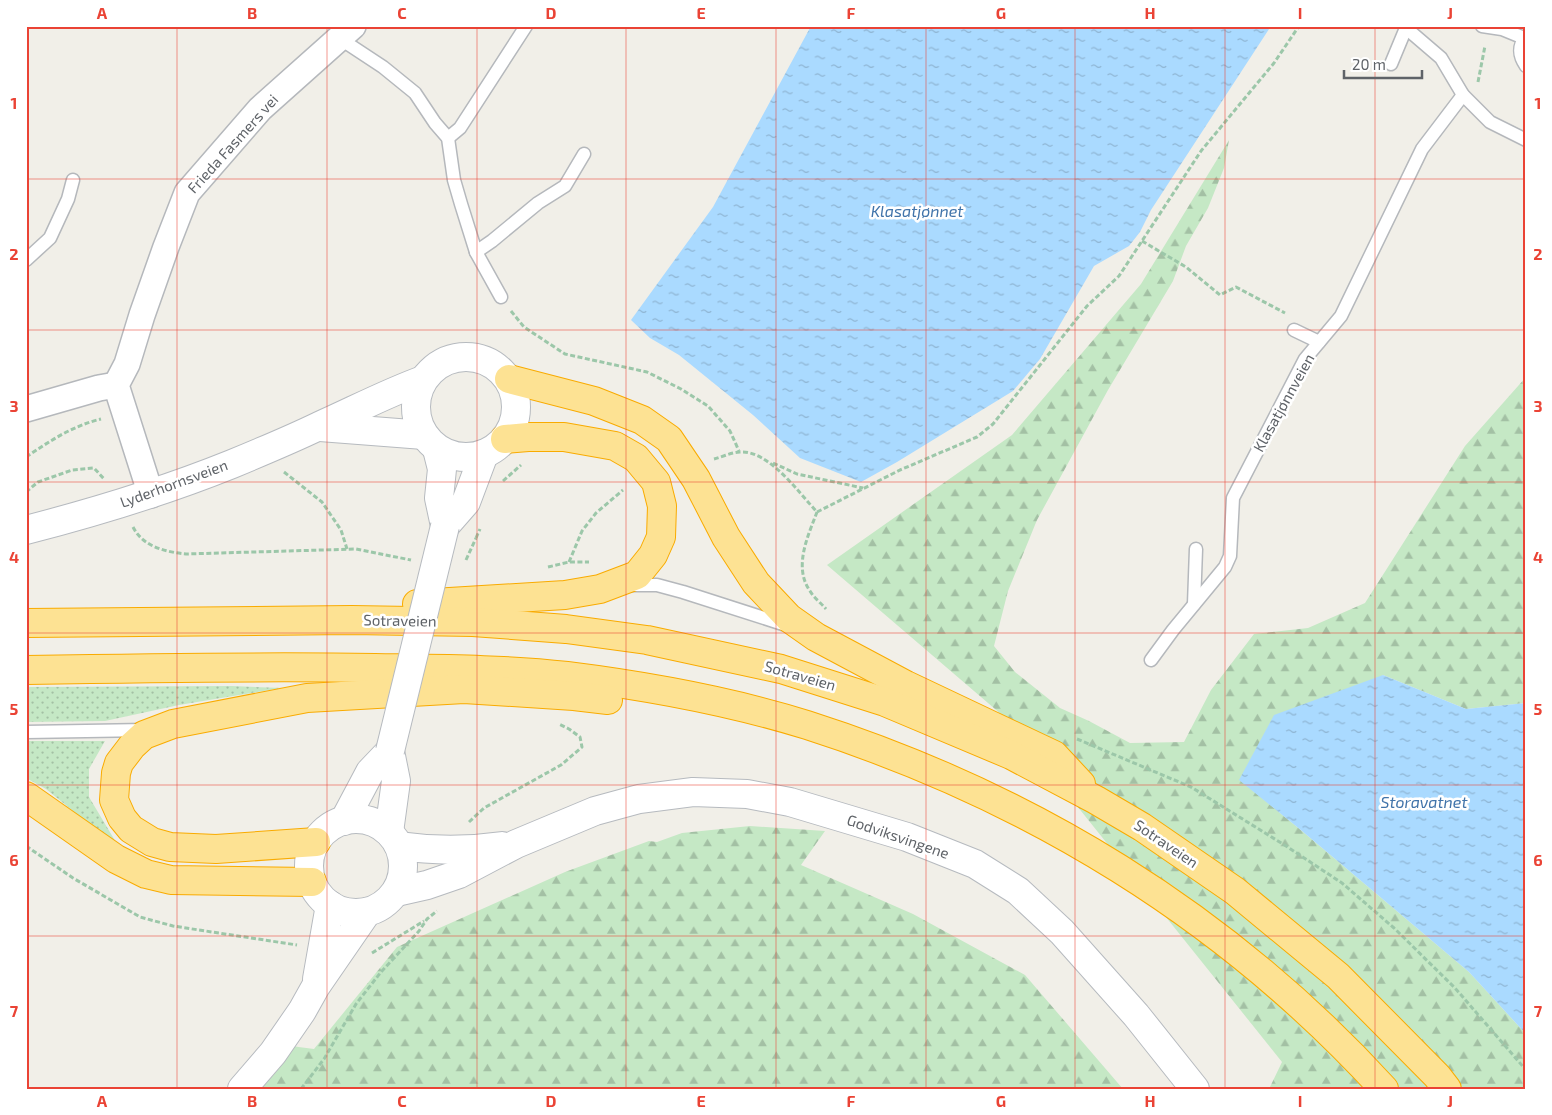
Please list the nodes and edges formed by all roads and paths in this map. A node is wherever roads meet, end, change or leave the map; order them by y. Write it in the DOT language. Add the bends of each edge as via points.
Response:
graph roads {
  1 [pos="526,26"];
  2 [pos="1299,26"];
  3 [pos="1482,26"];
  4 [pos="1406,27"];
  5 [pos="346,32"];
  6 [pos="1525,37"];
  7 [pos="1486,41"];
  8 [pos="1392,64"];
  9 [pos="1526,66"];
  10 [pos="1463,95"];
  11 [pos="448,138"];
  12 [pos="1526,140"];
  13 [pos="584,154"];
  14 [pos="73,180"];
  15 [pos="1142,241"];
  16 [pos="476,252"];
  17 [pos="26,260"];
  18 [pos="501,297"];
  19 [pos="1294,330"];
  20 [pos="1319,342"];
  21 [pos="508,379"];
  22 [pos="423,380"];
  23 [pos="116,385"];
  24 [pos="26,409"];
  25 [pos="125,414"];
  26 [pos="318,427"];
  27 [pos="430,442"];
  28 [pos="494,447"];
  29 [pos="739,451"];
  30 [pos="26,457"];
  31 [pos="708,461"];
  32 [pos="770,462"];
  33 [pos="522,464"];
  34 [pos="283,471"];
  35 [pos="106,480"];
  36 [pos="503,482"];
  37 [pos="864,489"];
  38 [pos="623,490"];
  39 [pos="26,492"];
  40 [pos="151,495"];
  41 [pos="817,512"];
  42 [pos="483,522"];
  43 [pos="132,526"];
  44 [pos="445,526"];
  45 [pos="26,530"];
  46 [pos="476,538"];
  47 [pos="347,549"];
  48 [pos="1196,549"];
  49 [pos="419,561"];
  50 [pos="595,562"];
  51 [pos="613,585"];
  52 [pos="1194,604"];
  53 [pos="831,614"];
  54 [pos="64,622"];
  55 [pos="26,623"];
  56 [pos="816,637"];
  57 [pos="1151,660"];
  58 [pos="26,670"];
  59 [pos="781,718"];
  60 [pos="556,722"];
  61 [pos="154,730"];
  62 [pos="26,732"];
  63 [pos="1072,736"];
  64 [pos="390,751"];
  65 [pos="26,796"];
  66 [pos="1096,800"];
  67 [pos="344,821"];
  68 [pos="463,827"];
  69 [pos="394,839"];
  70 [pos="316,842"];
  71 [pos="516,844"];
  72 [pos="26,846"];
  73 [pos="312,882"];
  74 [pos="396,892"];
  75 [pos="330,905"];
  76 [pos="438,910"];
  77 [pos="367,912"];
  78 [pos="427,919"];
  79 [pos="304,946"];
  80 [pos="367,956"];
  81 [pos="316,986"];
  82 [pos="1526,1070"];
  83 [pos="242,1089"];
  84 [pos="302,1089"];
  85 [pos="1195,1089"];
  86 [pos="1384,1089"];
  87 [pos="1447,1089"];
  1 -- 11 [label="lane" via="460,128"];
  2 -- 15 [label="path" via="1274,63 1201,150"];
  3 -- 6 [label="lane"];
  4 -- 8 [label="lane"];
  4 -- 10 [label="lane" via="1441,58"];
  5 -- 11 [label="lane, Frieda Fasmers vei" via="415,93"];
  5 -- 23 [label="street, Frieda Fasmers vei" via="260,109 187,193 162,255 127,364"];
  6 -- 9 [label="lane" via="1520,52"];
  7 -- 10 [label="path" via="1477,89"];
  10 -- 12 [label="lane" via="1490,122"];
  10 -- 20 [label="lane, Klasatjønnveien" via="1422,150 1341,316"];
  11 -- 16 [label="lane" via="454,180"];
  13 -- 16 [label="lane" via="564,186"];
  14 -- 17 [label="lane" via="50,238"];
  15 -- 19 [label="path" via="1186,267 1220,295 1236,286 1298,320"];
  15 -- 37 [label="path" via="1119,276 1087,306 993,424 977,437"];
  16 -- 18 [label="lane"];
  18 -- 29 [label="path" via="524,327 565,354 647,372 708,406 730,431"];
  19 -- 20 [label="lane"];
  20 -- 52 [label="lane, Klasatjønnveien" via="1305,359 1233,498 1230,556 1225,567"];
  21 -- 22 [label="main road" via="494,365 469,356 446,360"];
  21 -- 28 [label="main road" via="515,394 513,425"];
  21 -- 56 [label="highway" via="594,402 642,420 669,439 696,478 726,537 756,583 789,618"];
  22 -- 26 [label="main road, Lyderhornsveien"];
  22 -- 27 [label="main road" via="415,408 418,422"];
  23 -- 24 [label="street"];
  23 -- 25 [label="street"];
  25 -- 30 [label="path" via="83,423"];
  25 -- 40 [label="street"];
  26 -- 27 [label="main road, Lyderhornsveien"];
  26 -- 40 [label="main road, Lyderhornsveien"];
  27 -- 28 [label="main road" via="448,454 460,457 472,457"];
  27 -- 44 [label="main road" via="442,470 439,498"];
  28 -- 44 [label="main road" via="466,502"];
  28 -- 51 [label="highway" via="528,437 564,437 615,446 636,458 656,482 662,506 661,537 653,555 637,575"];
  29 -- 31 [label="path"];
  29 -- 32 [label="path" via="754,453"];
  32 -- 37 [label="path" via="797,474"];
  32 -- 41 [label="path"];
  33 -- 36 [label="path"];
  34 -- 47 [label="path" via="322,502 341,530"];
  35 -- 39 [label="path, Lyderhornsveien" via="94,468 72,470 38,482"];
  37 -- 41 [label="path"];
  38 -- 50 [label="path" via="596,513 582,531 569,562"];
  40 -- 45 [label="main road, Lyderhornsveien"];
  41 -- 53 [label="path" via="804,546 803,574 809,590"];
  42 -- 46 [label="path"];
  43 -- 47 [label="path" via="151,546 186,554"];
  44 -- 64 [label="main road, bridge"];
  47 -- 49 [label="path"];
  48 -- 52 [label="lane"];
  51 -- 54 [label="highway" via="565,595 425,604 91,608"];
  51 -- 56 [label="lane" via="658,585 776,621"];
  52 -- 57 [label="lane, Klasatjønnveien"];
  54 -- 55 [label="highway, Sotraveien"];
  54 -- 66 [label="highway, Sotraveien" via="473,622 566,629 647,640 781,669 885,702 1011,755"];
  56 -- 66 [label="highway" via="906,685 1054,755"];
  58 -- 59 [label="highway" via="477,669 645,687"];
  59 -- 61 [label="highway" via="742,726 651,706 574,696 464,689 307,698"];
  59 -- 86 [label="highway" via="908,761 1008,805 1092,851 1206,928 1290,996"];
  60 -- 68 [label="path" via="580,737 582,747 561,765 484,808"];
  61 -- 62 [label="lane"];
  61 -- 70 [label="highway" via="132,746 119,763 116,773 114,800 130,829 170,848 216,849"];
  63 -- 82 [label="path" via="1191,787 1342,884 1394,928 1455,988"];
  64 -- 67 [label="main road" via="370,772"];
  64 -- 69 [label="main road" via="396,781"];
  65 -- 73 [label="highway" via="116,860 146,874 171,880"];
  66 -- 87 [label="highway, Sotraveien" via="1142,827 1250,903 1338,976"];
  67 -- 69 [label="main road" via="360,819 375,823"];
  67 -- 70 [label="main road" via="323,833"];
  69 -- 71 [label="main road, Godviksvingene" via="425,850 454,851"];
  69 -- 74 [label="main road" via="403,862 402,878"];
  70 -- 73 [label="main road" via="311,855"];
  71 -- 74 [label="main road, Godviksvingene" via="459,874"];
  71 -- 85 [label="main road, Godviksvingene" via="599,810 638,799 693,792 747,794 790,802 907,837 975,864 1018,892 1062,932 1136,1015"];
  72 -- 79 [label="path" via="140,917 172,926"];
  73 -- 75 [label="main road"];
  74 -- 77 [label="main road" via="388,901"];
  75 -- 77 [label="main road" via="348,912"];
  75 -- 81 [label="main road"];
  76 -- 78 [label="path"];
  77 -- 81 [label="main road"];
  78 -- 80 [label="path"];
  78 -- 84 [label="path" via="356,1004"];
  81 -- 83 [label="main road" via="273,1053"];
}
